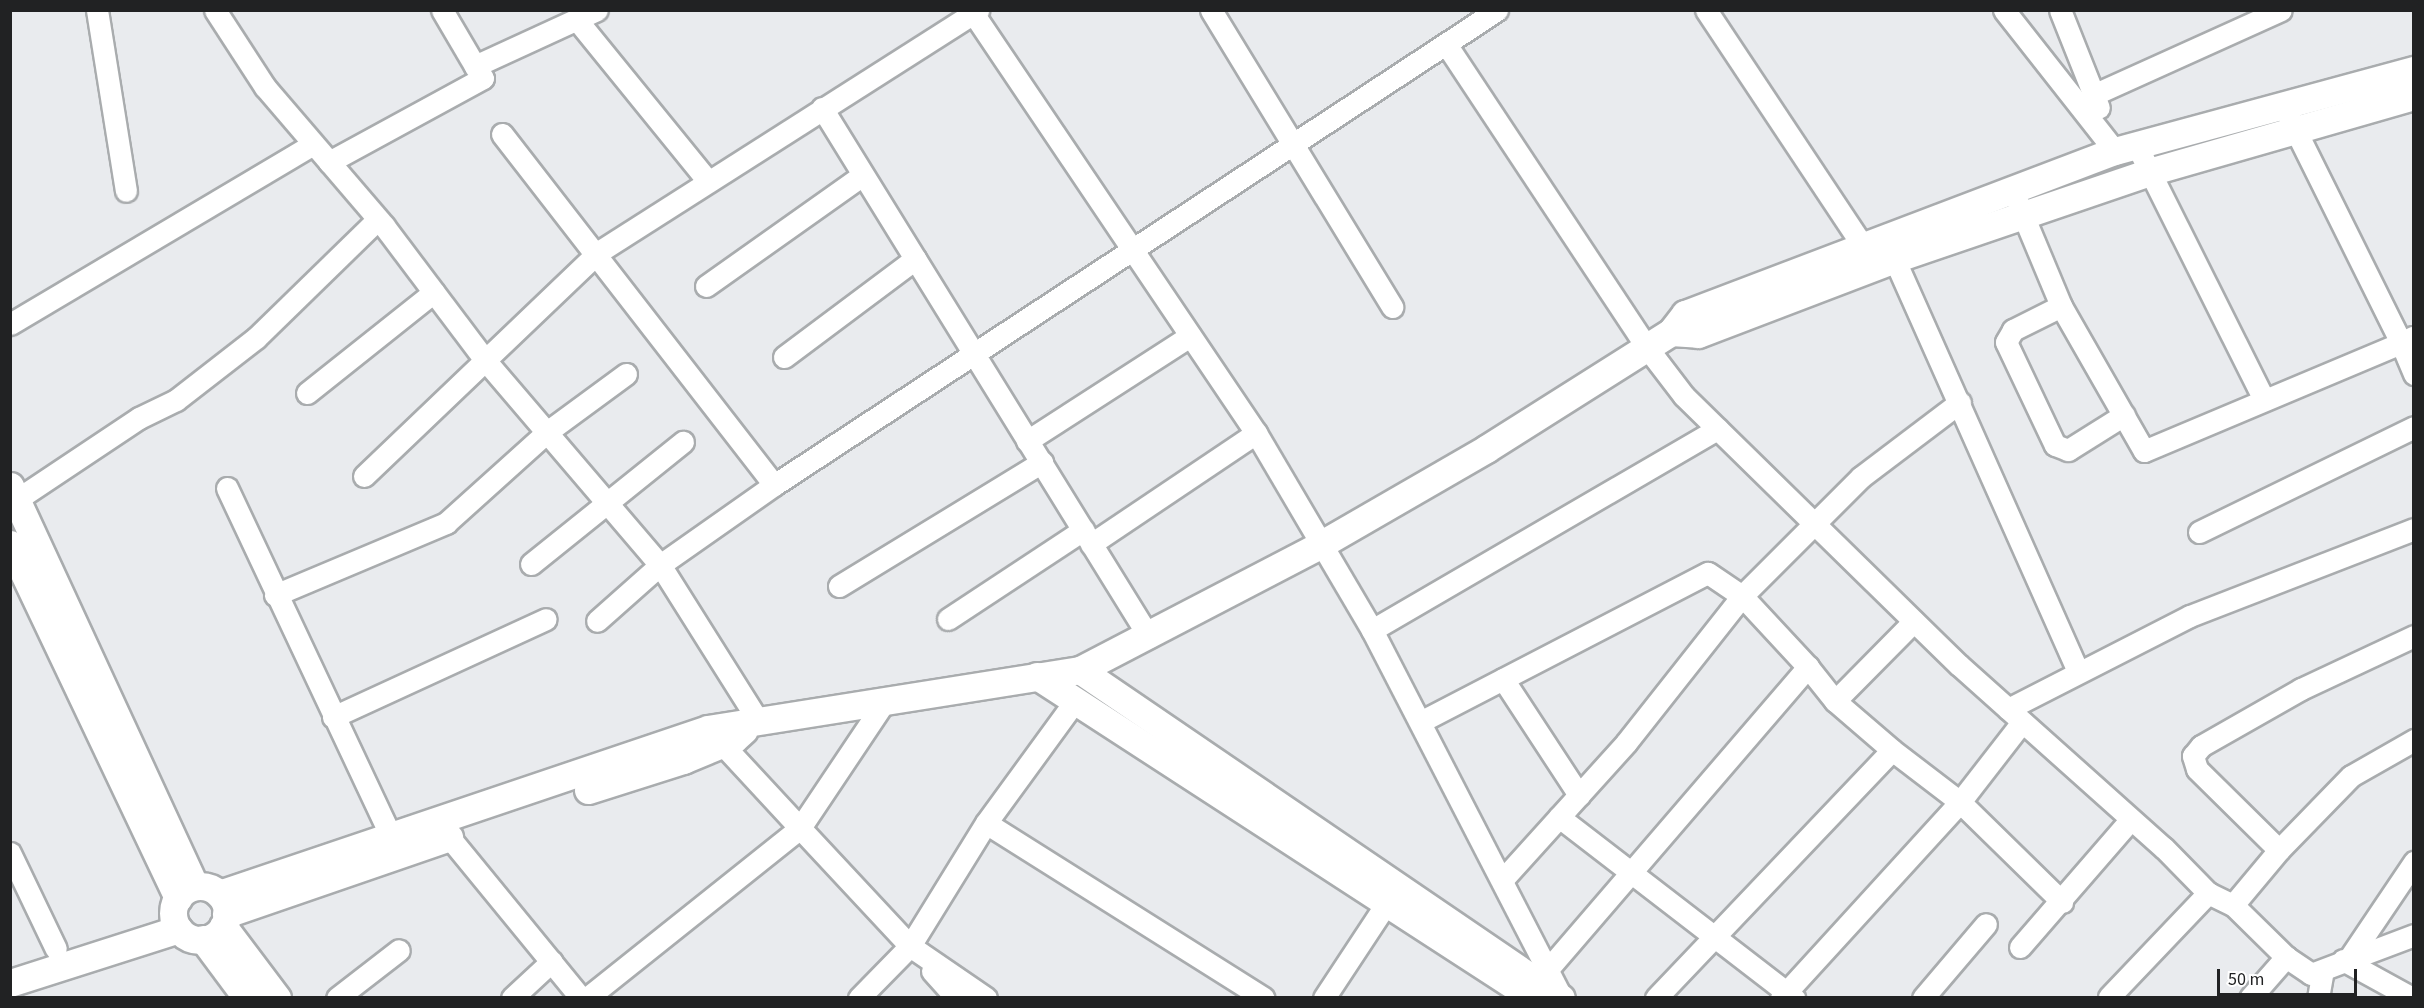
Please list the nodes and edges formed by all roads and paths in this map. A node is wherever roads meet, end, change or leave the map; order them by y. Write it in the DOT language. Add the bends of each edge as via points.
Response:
graph roads {
  1 [pos="97,10"];
  2 [pos="215,10"];
  3 [pos="442,10"];
  4 [pos="597,10"];
  5 [pos="1211,10"];
  6 [pos="1497,10"];
  7 [pos="1706,10"];
  8 [pos="2004,10"];
  9 [pos="2061,10"];
  10 [pos="974,12"];
  11 [pos="2269,13"];
  12 [pos="577,20"];
  13 [pos="1446,44"];
  14 [pos="476,66"];
  15 [pos="2414,70"];
  16 [pos="2093,95"];
  17 [pos="2414,96"];
  18 [pos="822,108"];
  19 [pos="2289,117"];
  20 [pos="502,134"];
  21 [pos="313,144"];
  22 [pos="1289,146"];
  23 [pos="2126,148"];
  24 [pos="329,162"];
  25 [pos="2149,172"];
  26 [pos="863,175"];
  27 [pos="707,180"];
  28 [pos="126,191"];
  29 [pos="2012,191"];
  30 [pos="2023,217"];
  31 [pos="378,219"];
  32 [pos="1131,248"];
  33 [pos="1882,250"];
  34 [pos="597,253"];
  35 [pos="915,259"];
  36 [pos="706,286"];
  37 [pos="434,292"];
  38 [pos="2061,306"];
  39 [pos="1392,308"];
  40 [pos="10,324"];
  41 [pos="1190,336"];
  42 [pos="2407,340"];
  43 [pos="1645,345"];
  44 [pos="973,353"];
  45 [pos="784,357"];
  46 [pos="485,360"];
  47 [pos="626,374"];
  48 [pos="2414,374"];
  49 [pos="307,393"];
  50 [pos="2263,398"];
  51 [pos="1959,402"];
  52 [pos="2124,415"];
  53 [pos="2414,427"];
  54 [pos="1718,429"];
  55 [pos="547,432"];
  56 [pos="1256,433"];
  57 [pos="1028,441"];
  58 [pos="682,442"];
  59 [pos="1042,462"];
  60 [pos="364,476"];
  61 [pos="774,485"];
  62 [pos="226,488"];
  63 [pos="13,497"];
  64 [pos="606,501"];
  65 [pos="1816,522"];
  66 [pos="2414,529"];
  67 [pos="2199,532"];
  68 [pos="1087,537"];
  69 [pos="10,544"];
  70 [pos="1320,545"];
  71 [pos="531,564"];
  72 [pos="660,565"];
  73 [pos="839,586"];
  74 [pos="275,595"];
  75 [pos="1742,596"];
  76 [pos="546,619"];
  77 [pos="948,619"];
  78 [pos="597,621"];
  79 [pos="1914,621"];
  80 [pos="1372,630"];
  81 [pos="2414,636"];
  82 [pos="1149,637"];
  83 [pos="1808,667"];
  84 [pos="1080,670"];
  85 [pos="2078,672"];
  86 [pos="1037,676"];
  87 [pos="1503,679"];
  88 [pos="885,701"];
  89 [pos="1075,701"];
  90 [pos="1835,701"];
  91 [pos="2015,715"];
  92 [pos="333,717"];
  93 [pos="1420,722"];
  94 [pos="754,724"];
  95 [pos="715,737"];
  96 [pos="2414,740"];
  97 [pos="1892,750"];
  98 [pos="1579,795"];
  99 [pos="1960,802"];
  100 [pos="1558,817"];
  101 [pos="2131,819"];
  102 [pos="986,822"];
  103 [pos="800,828"];
  104 [pos="391,837"];
  105 [pos="449,837"];
  106 [pos="2279,850"];
  107 [pos="10,853"];
  108 [pos="2414,862"];
  109 [pos="1633,871"];
  110 [pos="1502,880"];
  111 [pos="2208,893"];
  112 [pos="1393,895"];
  113 [pos="2062,902"];
  114 [pos="2233,905"];
  115 [pos="199,912"];
  116 [pos="1986,924"];
  117 [pos="2414,935"];
  118 [pos="1718,936"];
  119 [pos="910,946"];
  120 [pos="2020,947"];
  121 [pos="56,949"];
  122 [pos="399,950"];
  123 [pos="2286,957"];
  124 [pos="2347,959"];
  125 [pos="552,961"];
  126 [pos="10,965"];
  127 [pos="1548,969"];
  128 [pos="2323,971"];
  129 [pos="10,983"];
  130 [pos="2389,991"];
  131 [pos="237,994"];
  132 [pos="1787,995"];
  133 [pos="2109,997"];
  134 [pos="277,998"];
  135 [pos="338,998"];
  136 [pos="512,998"];
  137 [pos="581,998"];
  138 [pos="587,998"];
  139 [pos="859,998"];
  140 [pos="956,998"];
  141 [pos="986,998"];
  142 [pos="1264,998"];
  143 [pos="1324,998"];
  144 [pos="1533,998"];
  145 [pos="1562,998"];
  146 [pos="1656,998"];
  147 [pos="1923,998"];
  148 [pos="2250,998"];
  149 [pos="2318,998"];
  150 [pos="2412,998"];
  1 -- 28 [label="street"];
  2 -- 21 [label="street" via="265,87"];
  3 -- 14 [label="street"];
  4 -- 12 [label="street"];
  5 -- 22 [label="street"];
  6 -- 13 [label="street"];
  7 -- 33 [label="street"];
  8 -- 23 [label="street"];
  9 -- 16 [label="street"];
  10 -- 18 [label="street"];
  10 -- 32 [label="street"];
  11 -- 16 [label="street"];
  12 -- 14 [label="street"];
  12 -- 27 [label="street"];
  13 -- 22 [label="street"];
  13 -- 43 [label="street"];
  14 -- 24 [label="street" via="483,78"];
  15 -- 19 [label="street"];
  16 -- 23 [label="street"];
  17 -- 19 [label="street"];
  18 -- 26 [label="street"];
  18 -- 27 [label="street"];
  19 -- 23 [label="street"];
  19 -- 25 [label="street"];
  19 -- 42 [label="street"];
  20 -- 34 [label="street"];
  21 -- 24 [label="street"];
  21 -- 40 [label="street"];
  22 -- 32 [label="street"];
  22 -- 39 [label="street"];
  23 -- 25 [label="street"];
  23 -- 29 [label="street"];
  24 -- 31 [label="street"];
  25 -- 30 [label="street"];
  25 -- 50 [label="street"];
  26 -- 35 [label="street"];
  26 -- 36 [label="street"];
  27 -- 34 [label="street"];
  29 -- 30 [label="street"];
  29 -- 33 [label="street"];
  30 -- 33 [label="street"];
  30 -- 38 [label="street"];
  31 -- 37 [label="street"];
  31 -- 63 [label="street" via="256,338 176,400 139,418"];
  32 -- 41 [label="street"];
  32 -- 44 [label="street"];
  33 -- 43 [label="street" via="1686,314 1671,332"];
  33 -- 51 [label="street"];
  34 -- 46 [label="street"];
  34 -- 61 [label="street"];
  35 -- 44 [label="street"];
  35 -- 45 [label="street"];
  37 -- 46 [label="street"];
  37 -- 49 [label="street"];
  38 -- 52 [label="street"];
  38 -- 52 [label="street" via="2013,330 2006,342 2055,445 2068,450"];
  41 -- 56 [label="street"];
  41 -- 57 [label="street"];
  42 -- 48 [label="street"];
  42 -- 50 [label="street"];
  43 -- 54 [label="street" via="1684,396"];
  43 -- 70 [label="street" via="1486,449"];
  44 -- 57 [label="street"];
  44 -- 61 [label="street"];
  46 -- 55 [label="street"];
  46 -- 60 [label="street"];
  47 -- 55 [label="street"];
  50 -- 52 [label="street" via="2144,451"];
  51 -- 65 [label="street" via="1900,444"];
  51 -- 85 [label="street"];
  53 -- 67 [label="street"];
  54 -- 65 [label="street"];
  54 -- 80 [label="street"];
  55 -- 64 [label="street"];
  55 -- 74 [label="street" via="446,523"];
  56 -- 68 [label="street"];
  56 -- 70 [label="street"];
  57 -- 59 [label="street"];
  58 -- 64 [label="street"];
  59 -- 68 [label="street"];
  59 -- 73 [label="street"];
  61 -- 72 [label="street"];
  62 -- 74 [label="street"];
  63 -- 115 [label="street"];
  64 -- 71 [label="street"];
  64 -- 72 [label="street"];
  65 -- 75 [label="street"];
  65 -- 79 [label="street"];
  66 -- 85 [label="street" via="2190,616"];
  68 -- 77 [label="street"];
  68 -- 82 [label="street"];
  69 -- 115 [label="street"];
  70 -- 80 [label="street"];
  70 -- 82 [label="street"];
  72 -- 78 [label="street"];
  72 -- 94 [label="street"];
  74 -- 92 [label="street"];
  75 -- 83 [label="street"];
  75 -- 87 [label="street" via="1708,573"];
  75 -- 98 [label="street"];
  76 -- 92 [label="street"];
  79 -- 90 [label="street"];
  79 -- 91 [label="street"];
  80 -- 93 [label="street"];
  81 -- 106 [label="street" via="2301,689 2196,751 2197,769"];
  82 -- 84 [label="street"];
  83 -- 90 [label="street"];
  83 -- 109 [label="street"];
  84 -- 86 [label="street"];
  84 -- 112 [label="street"];
  85 -- 91 [label="street"];
  86 -- 88 [label="street"];
  86 -- 89 [label="street"];
  87 -- 93 [label="street"];
  87 -- 98 [label="street"];
  88 -- 94 [label="street"];
  88 -- 103 [label="street"];
  89 -- 102 [label="street"];
  89 -- 112 [label="street"];
  90 -- 97 [label="street"];
  91 -- 99 [label="street"];
  91 -- 101 [label="street"];
  92 -- 104 [label="street"];
  93 -- 110 [label="street"];
  94 -- 95 [label="street"];
  95 -- 103 [label="street"];
  95 -- 104 [label="street"];
  95 -- 105 [label="street"];
  96 -- 106 [label="street" via="2351,776"];
  97 -- 99 [label="street"];
  97 -- 118 [label="street"];
  98 -- 100 [label="street"];
  99 -- 113 [label="street"];
  99 -- 132 [label="street"];
  100 -- 109 [label="street"];
  100 -- 110 [label="street"];
  101 -- 111 [label="street"];
  101 -- 113 [label="street"];
  102 -- 119 [label="street"];
  102 -- 142 [label="street"];
  103 -- 119 [label="street"];
  103 -- 138 [label="street"];
  104 -- 115 [label="street"];
  105 -- 115 [label="street"];
  105 -- 125 [label="street"];
  106 -- 114 [label="street"];
  107 -- 121 [label="street"];
  108 -- 124 [label="street"];
  109 -- 118 [label="street"];
  109 -- 127 [label="street"];
  110 -- 127 [label="street"];
  111 -- 114 [label="street"];
  111 -- 133 [label="street"];
  112 -- 143 [label="street"];
  112 -- 144 [label="street"];
  112 -- 145 [label="street"];
  113 -- 120 [label="street"];
  114 -- 123 [label="street"];
  115 -- 121 [label="street"];
  115 -- 129 [label="street"];
  115 -- 131 [label="street"];
  115 -- 134 [label="street"];
  116 -- 147 [label="street"];
  117 -- 124 [label="street"];
  118 -- 132 [label="street"];
  118 -- 146 [label="street"];
  119 -- 139 [label="street"];
  119 -- 140 [label="street"];
  119 -- 141 [label="street"];
  121 -- 126 [label="street"];
  122 -- 135 [label="street"];
  123 -- 128 [label="street" via="2311,974"];
  123 -- 148 [label="street"];
  124 -- 128 [label="street"];
  124 -- 130 [label="street"];
  125 -- 136 [label="street"];
  125 -- 137 [label="street"];
  127 -- 145 [label="street"];
  128 -- 149 [label="street"];
  130 -- 150 [label="street"];
}
